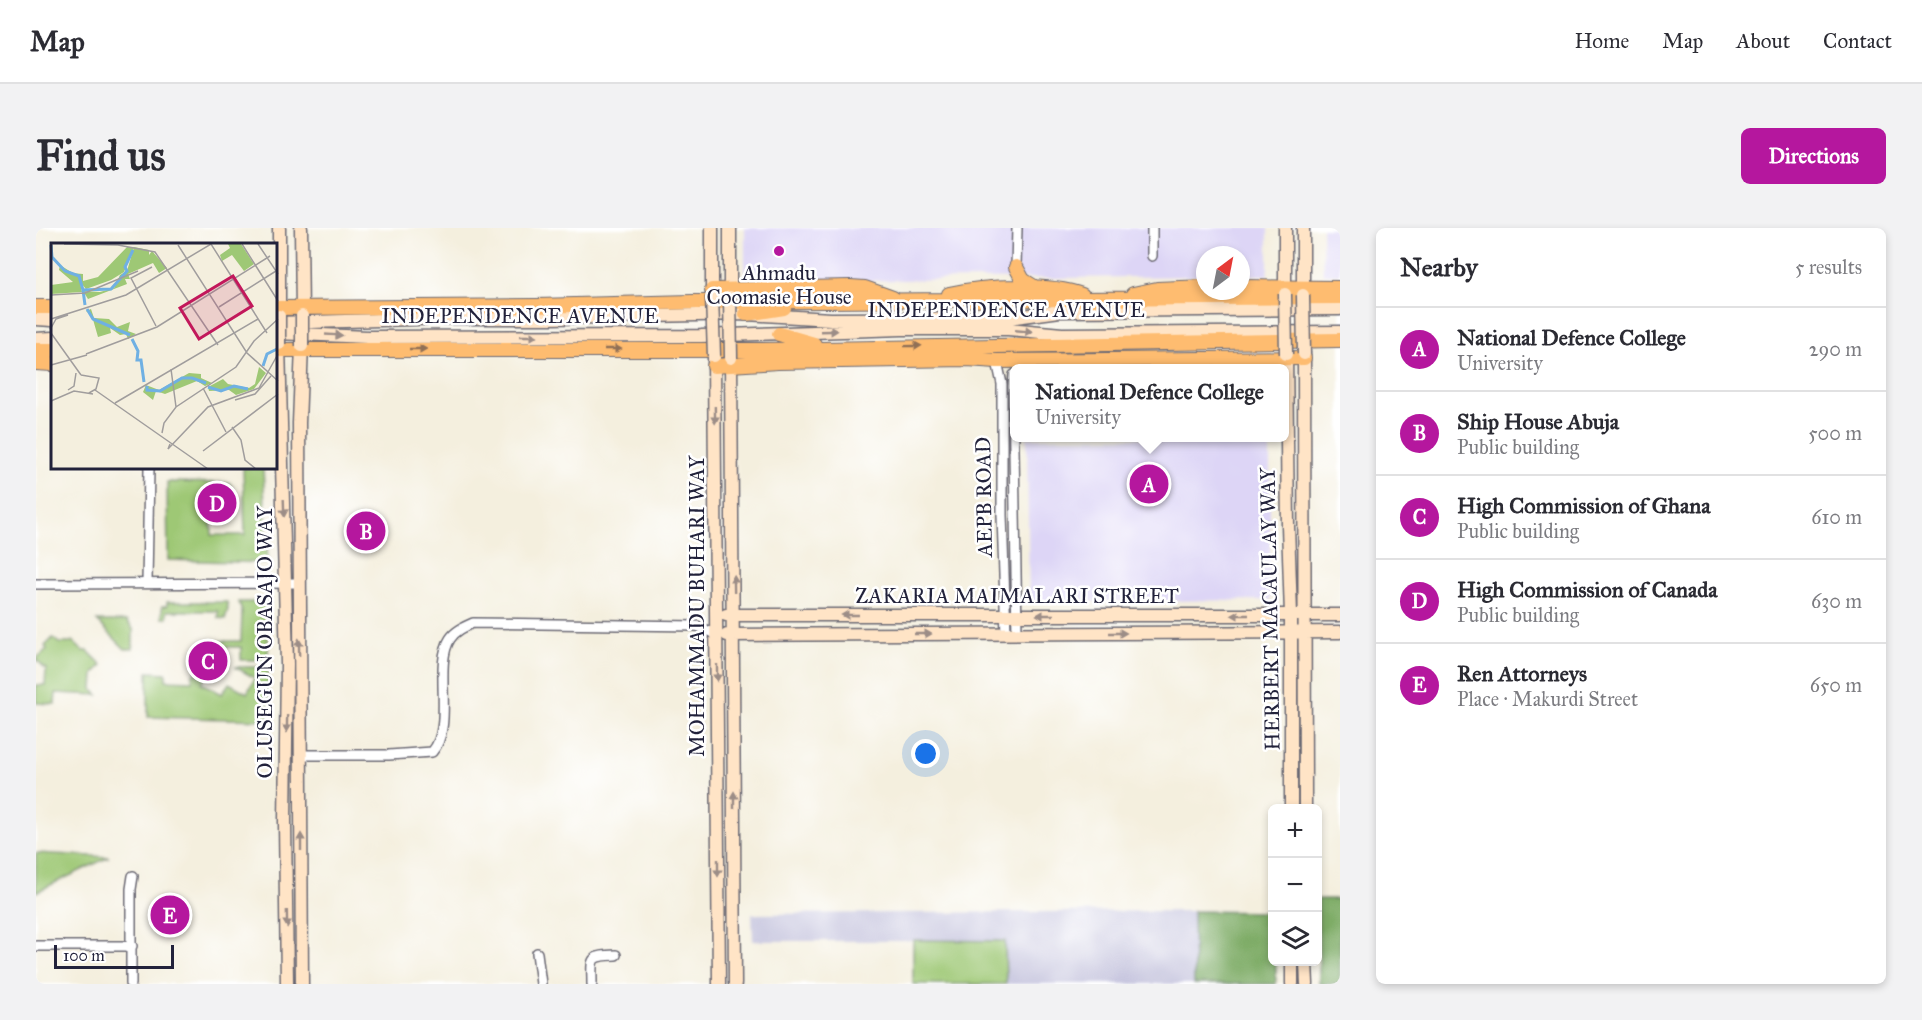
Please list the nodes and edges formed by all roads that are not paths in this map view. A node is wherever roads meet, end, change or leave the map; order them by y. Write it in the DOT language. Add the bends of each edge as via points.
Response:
graph roads {
  1 [pos="279,228"];
  2 [pos="301,228"];
  3 [pos="712,228"];
  4 [pos="730,228"];
  5 [pos="1017,228"];
  6 [pos="1152,228"];
  7 [pos="1286,228"];
  8 [pos="1303,228"];
  9 [pos="1152,256"];
  10 [pos="1016,267"];
  11 [pos="278,270"];
  12 [pos="1196,287"];
  13 [pos="998,288"];
  14 [pos="1036,288"];
  15 [pos="1250,288"];
  16 [pos="1340,288"];
  17 [pos="1285,291"];
  18 [pos="1303,291"];
  19 [pos="712,293"];
  20 [pos="730,294"];
  21 [pos="1340,297"];
  22 [pos="898,300"];
  23 [pos="927,300"];
  24 [pos="1095,300"];
  25 [pos="1111,300"];
  26 [pos="747,308"];
  27 [pos="1340,309"];
  28 [pos="302,312"];
  29 [pos="278,313"];
  30 [pos="278,313"];
  31 [pos="36,319"];
  32 [pos="51,320"];
  33 [pos="1340,332"];
  34 [pos="779,334"];
  35 [pos="51,338"];
  36 [pos="36,339"];
  37 [pos="1340,340"];
  38 [pos="278,344"];
  39 [pos="302,347"];
  40 [pos="827,348"];
  41 [pos="1286,356"];
  42 [pos="1304,356"];
  43 [pos="996,360"];
  44 [pos="714,361"];
  45 [pos="731,362"];
  46 [pos="36,363"];
  47 [pos="51,364"];
  48 [pos="1017,364"];
  49 [pos="1286,364"];
  50 [pos="281,423"];
  51 [pos="299,423"];
  52 [pos="1012,442"];
  53 [pos="1287,442"];
  54 [pos="148,470"];
  55 [pos="147,583"];
  56 [pos="285,583"];
  57 [pos="299,583"];
  58 [pos="36,584"];
  59 [pos="717,615"];
  60 [pos="734,615"];
  61 [pos="1011,615"];
  62 [pos="1291,615"];
  63 [pos="1306,615"];
  64 [pos="1340,615"];
  65 [pos="697,626"];
  66 [pos="1291,632"];
  67 [pos="1306,632"];
  68 [pos="1340,632"];
  69 [pos="1012,634"];
  70 [pos="717,635"];
  71 [pos="734,635"];
  72 [pos="294,697"];
  73 [pos="301,755"];
  74 [pos="1291,804"];
  75 [pos="1305,804"];
  76 [pos="133,876"];
  77 [pos="36,946"];
  78 [pos="132,946"];
  79 [pos="537,953"];
  80 [pos="616,955"];
  81 [pos="1292,966"];
  82 [pos="1306,966"];
  83 [pos="131,984"];
  84 [pos="288,984"];
  85 [pos="302,984"];
  86 [pos="541,984"];
  87 [pos="592,984"];
  88 [pos="719,984"];
  89 [pos="735,984"];
  90 [pos="1292,984"];
  91 [pos="1307,984"];
  1 -- 11 [label="main road, OLUSEGUN OBASAJO WAY"];
  2 -- 28 [label="main road, OLUSEGUN OBASAJO WAY"];
  3 -- 19 [label="main road, MOHAMMADU BUHARI WAY"];
  4 -- 20 [label="main road, MOHAMMADU BUHARI WAY"];
  5 -- 10 [label="street"];
  6 -- 9 [label="street"];
  7 -- 17 [label="main road, HERBERT MACAULAY WAY"];
  8 -- 18 [label="main road, HERBERT MACAULAY WAY"];
  10 -- 13 [label="main road" via="1010,281"];
  10 -- 14 [label="main road" via="1021,278"];
  12 -- 25 [label="main road" via="1156,289"];
  13 -- 14 [label="main road"];
  13 -- 23 [label="main road"];
  14 -- 24 [label="main road" via="1072,291"];
  15 -- 17 [label="main road"];
  16 -- 18 [label="main road"];
  17 -- 18 [label="main road"];
  17 -- 41 [label="main road, HERBERT MACAULAY WAY, bridge"];
  18 -- 42 [label="main road, HERBERT MACAULAY WAY, bridge"];
  19 -- 20 [label="main road"];
  19 -- 44 [label="main road, MOHAMMADU BUHARI WAY, bridge"];
  20 -- 22 [label="main road" via="865,288"];
  20 -- 45 [label="main road, MOHAMMADU BUHARI WAY, bridge"];
  21 -- 25 [label="main road, INDEPENDENCE AVENUE"];
  22 -- 23 [label="main road, INDEPENDENCE AVENUE"];
  22 -- 26 [label="main road, INDEPENDENCE AVENUE"];
  23 -- 24 [label="main road, INDEPENDENCE AVENUE"];
  24 -- 25 [label="main road, INDEPENDENCE AVENUE"];
  26 -- 27 [label="main road, INDEPENDENCE AVENUE" via="831,320 1008,318 1060,311"];
  26 -- 28 [label="main road, INDEPENDENCE AVENUE" via="536,306"];
  26 -- 29 [label="main road" via="552,318"];
  28 -- 30 [label="main road, INDEPENDENCE AVENUE"];
  28 -- 39 [label="main road, OLUSEGUN OBASAJO WAY, bridge"];
  31 -- 32 [label="main road"];
  34 -- 33 [label="main road, INDEPENDENCE AVENUE, one-way" via="902,329 1008,329 1062,334"];
  38 -- 34 [label="main road, INDEPENDENCE AVENUE, one-way" via="368,337"];
  34 -- 40 [label="main road"];
  35 -- 36 [label="main road"];
  40 -- 37 [label="main road, INDEPENDENCE AVENUE, one-way"];
  38 -- 39 [label="main road, INDEPENDENCE AVENUE"];
  38 -- 50 [label="main road, OLUSEGUN OBASAJO WAY"];
  39 -- 40 [label="main road, INDEPENDENCE AVENUE, one-way"];
  39 -- 51 [label="main road, OLUSEGUN OBASAJO WAY"];
  41 -- 42 [label="main road"];
  41 -- 48 [label="main road"];
  41 -- 49 [label="main road, HERBERT MACAULAY WAY"];
  42 -- 63 [label="main road, HERBERT MACAULAY WAY"];
  43 -- 45 [label="main road"];
  43 -- 48 [label="main road"];
  43 -- 61 [label="street, AEPB ROAD" via="1002,384 1002,515"];
  44 -- 45 [label="main road"];
  44 -- 59 [label="main road, MOHAMMADU BUHARI WAY, one-way"];
  60 -- 45 [label="main road, MOHAMMADU BUHARI WAY, one-way"];
  46 -- 47 [label="main road"];
  50 -- 51 [label="main road"];
  50 -- 56 [label="main road, OLUSEGUN OBASAJO WAY, one-way"];
  51 -- 57 [label="main road, OLUSEGUN OBASAJO WAY"];
  52 -- 61 [label="street, AEPB ROAD"];
  53 -- 62 [label="main road, HERBERT MACAULAY WAY"];
  54 -- 55 [label="street"];
  55 -- 56 [label="street"];
  55 -- 58 [label="street"];
  56 -- 57 [label="street"];
  56 -- 72 [label="main road, OLUSEGUN OBASAJO WAY"];
  72 -- 57 [label="main road, OLUSEGUN OBASAJO WAY, one-way"];
  59 -- 60 [label="main road, ZAKARIA MAIMALARI STREET"];
  59 -- 65 [label="street, ZAKARIA MAIMALARI STREET"];
  59 -- 70 [label="main road, MOHAMMADU BUHARI WAY"];
  61 -- 60 [label="main road, ZAKARIA MAIMALARI STREET, one-way"];
  60 -- 71 [label="main road, MOHAMMADU BUHARI WAY"];
  62 -- 61 [label="main road, ZAKARIA MAIMALARI STREET, one-way"];
  61 -- 69 [label="street, AEPB ROAD"];
  62 -- 63 [label="main road, ZAKARIA MAIMALARI STREET"];
  62 -- 66 [label="main road, HERBERT MACAULAY WAY"];
  63 -- 64 [label="main road, ZAKARIA MAIMALARI STREET"];
  63 -- 67 [label="main road, HERBERT MACAULAY WAY"];
  65 -- 70 [label="street, ZAKARIA MAIMALARI STREET"];
  65 -- 73 [label="street, ZAKARIA MAIMALARI STREET" via="473,623 455,633 445,650 443,720 432,752"];
  66 -- 67 [label="main road, ZAKARIA MAIMALARI STREET"];
  69 -- 66 [label="main road, ZAKARIA MAIMALARI STREET, one-way"];
  66 -- 74 [label="main road, HERBERT MACAULAY WAY"];
  67 -- 68 [label="main road, ZAKARIA MAIMALARI STREET"];
  67 -- 75 [label="main road, HERBERT MACAULAY WAY"];
  71 -- 69 [label="main road, ZAKARIA MAIMALARI STREET, one-way"];
  70 -- 71 [label="main road, ZAKARIA MAIMALARI STREET"];
  70 -- 88 [label="main road, MOHAMMADU BUHARI WAY, one-way"];
  89 -- 71 [label="main road, MOHAMMADU BUHARI WAY, one-way"];
  72 -- 73 [label="main road, OLUSEGUN OBASAJO WAY"];
  72 -- 84 [label="main road, OLUSEGUN OBASAJO WAY, one-way" via="285,822"];
  85 -- 73 [label="main road, OLUSEGUN OBASAJO WAY, one-way"];
  76 -- 78 [label="street"];
  77 -- 78 [label="street"];
  78 -- 83 [label="street"];
  79 -- 86 [label="street"];
  80 -- 87 [label="street" via="594,958"];
  81 -- 90 [label="main road"];
  82 -- 91 [label="main road"];
}
